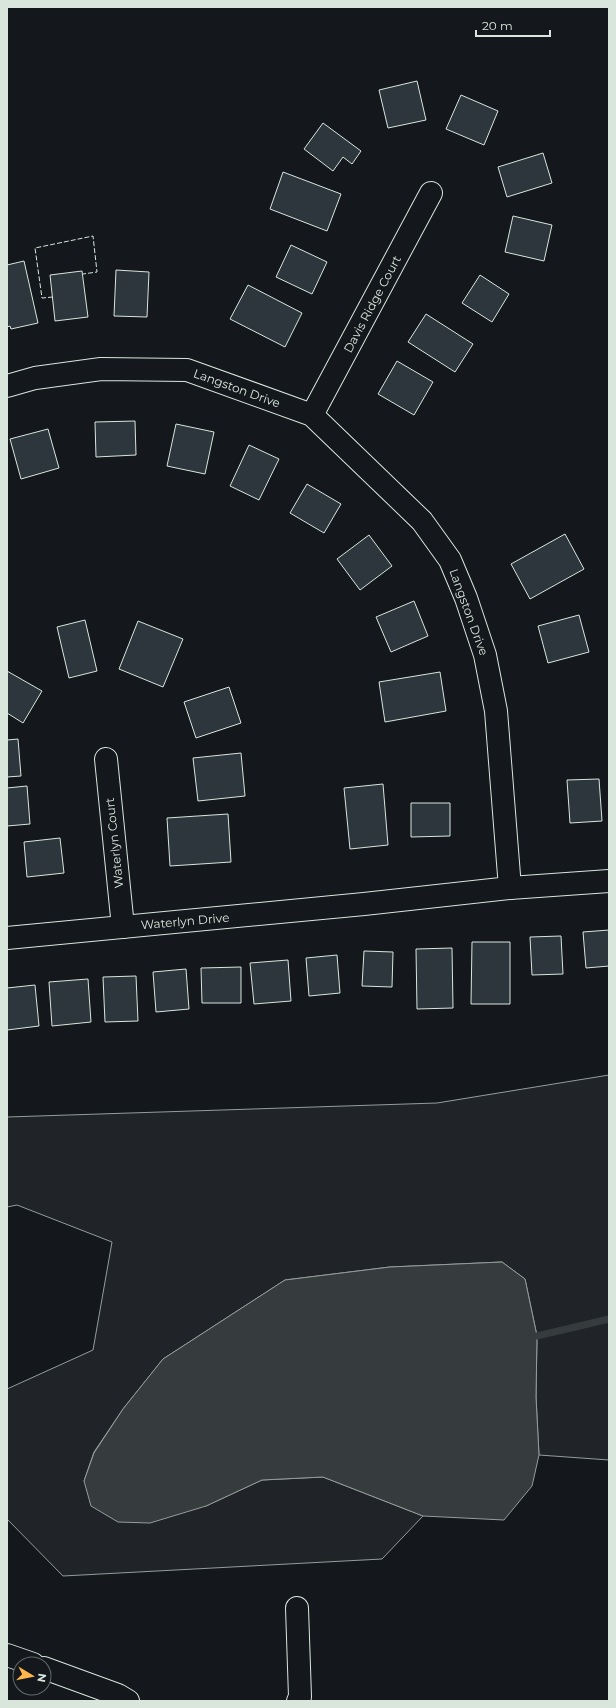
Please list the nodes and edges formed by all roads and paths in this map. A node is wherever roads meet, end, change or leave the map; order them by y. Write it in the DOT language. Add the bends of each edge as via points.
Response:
graph roads {
  1 [pos="431,193"];
  2 [pos="7,386"];
  3 [pos="312,415"];
  4 [pos="106,759"];
  5 [pos="609,881"];
  6 [pos="510,888"];
  7 [pos="123,926"];
  8 [pos="7,938"];
  9 [pos="297,1608"];
  10 [pos="52,1671"];
  11 [pos="128,1701"];
  12 [pos="298,1701"];
  1 -- 3 [label="street, Davis Ridge Court"];
  2 -- 3 [label="street, Langston Drive" via="35,378 101,369 188,370"];
  3 -- 6 [label="street, Langston Drive" via="422,520 450,560 466,598 486,655 496,711"];
  4 -- 7 [label="street, Waterlyn Court"];
  5 -- 6 [label="street"];
  6 -- 7 [label="street, Waterlyn Drive"];
  7 -- 8 [label="street, Waterlyn Drive"];
  9 -- 12 [label="street" via="300,1697"];
  10 -- 11 [label="street"];
}
